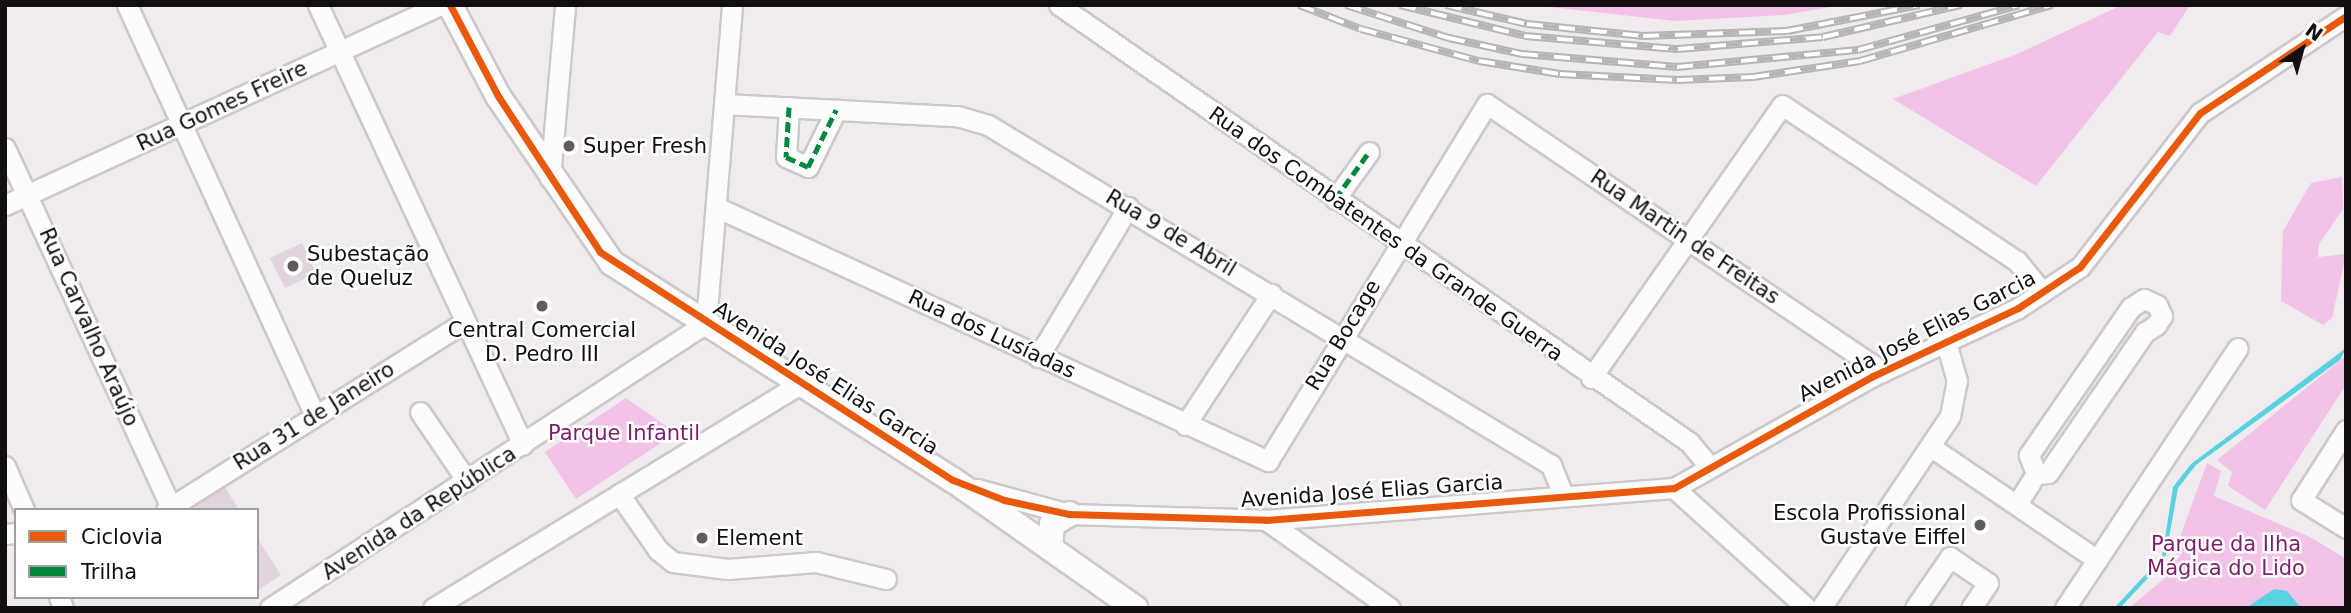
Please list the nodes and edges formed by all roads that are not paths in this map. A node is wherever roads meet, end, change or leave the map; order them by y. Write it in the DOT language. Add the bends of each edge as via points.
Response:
graph roads {
  1 [pos="127,5"];
  2 [pos="318,5"];
  3 [pos="439,5"];
  4 [pos="450,5"];
  5 [pos="565,5"];
  6 [pos="732,5"];
  7 [pos="1059,5"];
  8 [pos="2346,16"];
  9 [pos="340,51"];
  10 [pos="724,104"];
  11 [pos="1487,104"];
  12 [pos="789,107"];
  13 [pos="836,110"];
  14 [pos="184,124"];
  15 [pos="5,148"];
  16 [pos="1369,152"];
  17 [pos="550,178"];
  18 [pos="28,195"];
  19 [pos="1335,199"];
  20 [pos="5,205"];
  21 [pos="1128,206"];
  22 [pos="716,207"];
  23 [pos="1689,239"];
  24 [pos="1399,244"];
  25 [pos="2042,292"];
  26 [pos="1271,294"];
  27 [pos="463,323"];
  28 [pos="706,323"];
  29 [pos="1341,337"];
  30 [pos="1946,342"];
  31 [pos="2238,348"];
  32 [pos="1038,357"];
  33 [pos="1883,372"];
  34 [pos="1591,378"];
  35 [pos="801,383"];
  36 [pos="420,412"];
  37 [pos="314,414"];
  38 [pos="1185,425"];
  39 [pos="2346,430"];
  40 [pos="523,445"];
  41 [pos="1931,447"];
  42 [pos="1268,461"];
  43 [pos="5,466"];
  44 [pos="1709,466"];
  45 [pos="2036,474"];
  46 [pos="954,480"];
  47 [pos="467,481"];
  48 [pos="1675,488"];
  49 [pos="619,494"];
  50 [pos="1563,495"];
  51 [pos="2017,505"];
  52 [pos="23,508"];
  53 [pos="168,508"];
  54 [pos="1069,514"];
  55 [pos="1266,520"];
  56 [pos="2346,528"];
  57 [pos="1050,548"];
  58 [pos="2097,560"];
  59 [pos="886,579"];
  60 [pos="460,601"];
  61 [pos="270,608"];
  62 [pos="433,608"];
  63 [pos="1135,608"];
  64 [pos="1390,608"];
  65 [pos="1807,608"];
  66 [pos="1821,608"];
  67 [pos="1915,608"];
  68 [pos="1971,608"];
  69 [pos="2065,608"];
  1 -- 14 [label="street"];
  2 -- 9 [label="street"];
  3 -- 9 [label="street, Rua Gomes Freire"];
  4 -- 17 [label="street, Avenida José Elias Garcia"];
  5 -- 17 [label="street"];
  6 -- 10 [label="street"];
  7 -- 19 [label="street, Rua dos Combatentes da Grande Guerra"];
  8 -- 25 [label="street, Avenida José Elias Garcia" via="2200,113 2080,267"];
  9 -- 14 [label="street, Rua Gomes Freire"];
  9 -- 27 [label="street"];
  10 -- 12 [label="street, Rua 9 de Abril"];
  10 -- 22 [label="street"];
  11 -- 23 [label="street, Rua Martin de Freitas"];
  11 -- 24 [label="street, Rua Bocage"];
  12 -- 13 [label="street, Rua 9 de Abril"];
  12 -- 13 [label="street" via="786,157 807,167"];
  13 -- 21 [label="street, Rua 9 de Abril" via="957,116 988,125"];
  14 -- 18 [label="street, Rua Gomes Freire"];
  14 -- 37 [label="street"];
  15 -- 18 [label="street, Rua Carvalho Araújo"];
  16 -- 19 [label="street"];
  17 -- 28 [label="street, Avenida José Elias Garcia" via="606,257"];
  18 -- 20 [label="street, Rua Gomes Freire"];
  18 -- 53 [label="street, Rua Carvalho Araújo"];
  19 -- 24 [label="street, Rua dos Combatentes da Grande Guerra"];
  21 -- 26 [label="street, Rua 9 de Abril"];
  21 -- 32 [label="street"];
  22 -- 28 [label="street"];
  22 -- 32 [label="street, Rua dos Lusíadas"];
  23 -- 25 [label="street" via="1782,105 2017,261"];
  23 -- 33 [label="street, Rua Martin de Freitas"];
  23 -- 34 [label="street"];
  24 -- 29 [label="street, Rua Bocage"];
  24 -- 34 [label="street, Rua dos Combatentes da Grande Guerra"];
  25 -- 30 [label="street, Avenida José Elias Garcia"];
  26 -- 29 [label="street, Rua 9 de Abril"];
  26 -- 38 [label="street"];
  27 -- 37 [label="street, Rua 31 de Janeiro"];
  27 -- 40 [label="street"];
  28 -- 35 [label="street, Avenida José Elias Garcia"];
  28 -- 40 [label="street, Avenida da República"];
  29 -- 42 [label="street, Rua Bocage"];
  29 -- 50 [label="street, Rua 9 de Abril" via="1551,464"];
  30 -- 33 [label="street, Avenida José Elias Garcia"];
  30 -- 41 [label="street" via="1958,381 1956,401"];
  31 -- 58 [label="street"];
  32 -- 38 [label="street, Rua dos Lusíadas"];
  33 -- 44 [label="street, Avenida José Elias Garcia"];
  34 -- 44 [label="street, Rua dos Combatentes da Grande Guerra" via="1689,442"];
  35 -- 46 [label="street, Avenida José Elias Garcia"];
  35 -- 49 [label="street"];
  36 -- 47 [label="street"];
  37 -- 53 [label="street, Rua 31 de Janeiro"];
  38 -- 42 [label="street, Rua dos Lusíadas"];
  39 -- 56 [label="street" via="2301,500"];
  40 -- 47 [label="street, Avenida da República"];
  41 -- 51 [label="street"];
  41 -- 66 [label="street"];
  43 -- 52 [label="street"];
  44 -- 48 [label="street, Avenida José Elias Garcia"];
  45 -- 45 [label="street" via="2048,472 2145,332 2156,325 2162,316 2157,305 2144,299 2131,307 2029,455"];
  45 -- 51 [label="street"];
  46 -- 54 [label="street, Avenida José Elias Garcia" via="1004,500"];
  46 -- 57 [label="street"];
  47 -- 61 [label="street, Avenida da República"];
  48 -- 50 [label="street, Avenida José Elias Garcia"];
  48 -- 65 [label="street"];
  49 -- 59 [label="street" via="658,551 673,562 708,569 816,562"];
  49 -- 60 [label="street"];
  50 -- 55 [label="street, Avenida José Elias Garcia"];
  51 -- 58 [label="street"];
  54 -- 55 [label="street, Avenida José Elias Garcia"];
  54 -- 57 [label="street" via="1052,524"];
  55 -- 64 [label="street"];
  57 -- 63 [label="street"];
  58 -- 69 [label="street"];
  60 -- 62 [label="street"];
  67 -- 68 [label="street" via="1950,556 1988,583"];
}
